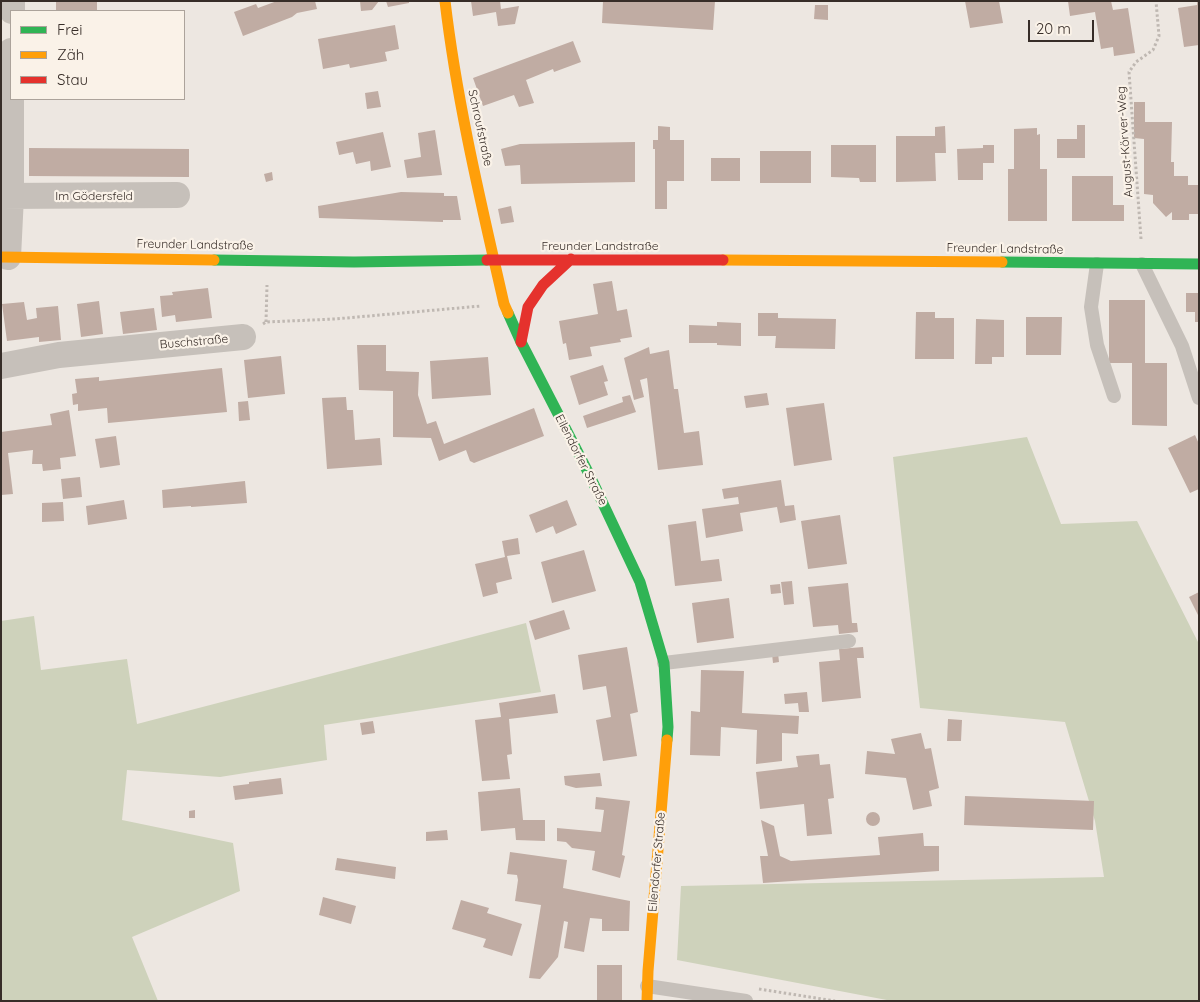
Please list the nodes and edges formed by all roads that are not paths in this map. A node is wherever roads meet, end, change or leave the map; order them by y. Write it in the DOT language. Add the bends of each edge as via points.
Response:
graph roads {
  1 [pos="445,1"];
  2 [pos="10,80"];
  3 [pos="6,196"];
  4 [pos="177,196"];
  5 [pos="5,257"];
  6 [pos="493,259"];
  7 [pos="571,259"];
  8 [pos="1097,264"];
  9 [pos="1142,264"];
  10 [pos="1199,264"];
  11 [pos="244,337"];
  12 [pos="520,342"];
  13 [pos="1,366"];
  14 [pos="1114,396"];
  15 [pos="1199,398"];
  16 [pos="849,641"];
  17 [pos="664,663"];
  18 [pos="647,986"];
  19 [pos="647,1001"];
  20 [pos="746,1001"];
  1 -- 6 [label="main road, Schroufstraße" via="451,54"];
  2 -- 3 [label="street"];
  3 -- 4 [label="street, Im Gödersfeld"];
  3 -- 5 [label="street"];
  5 -- 6 [label="main road, Freunder Landstraße" via="403,262"];
  6 -- 7 [label="main road, Freunder Landstraße"];
  6 -- 12 [label="main road, Eilendorfer Straße" via="504,304"];
  7 -- 8 [label="main road, Freunder Landstraße"];
  7 -- 12 [label="main road" via="544,285 528,307"];
  8 -- 9 [label="main road, Freunder Landstraße"];
  8 -- 14 [label="lane" via="1091,307 1097,345"];
  9 -- 10 [label="main road, Freunder Landstraße"];
  9 -- 15 [label="lane" via="1182,346"];
  11 -- 13 [label="street, Buschstraße" via="59,355"];
  12 -- 17 [label="main road, Eilendorfer Straße" via="590,476 640,582"];
  16 -- 17 [label="lane"];
  17 -- 18 [label="main road, Eilendorfer Straße" via="668,727"];
  18 -- 19 [label="main road, Eilendorfer Straße"];
  18 -- 20 [label="lane"];
}
